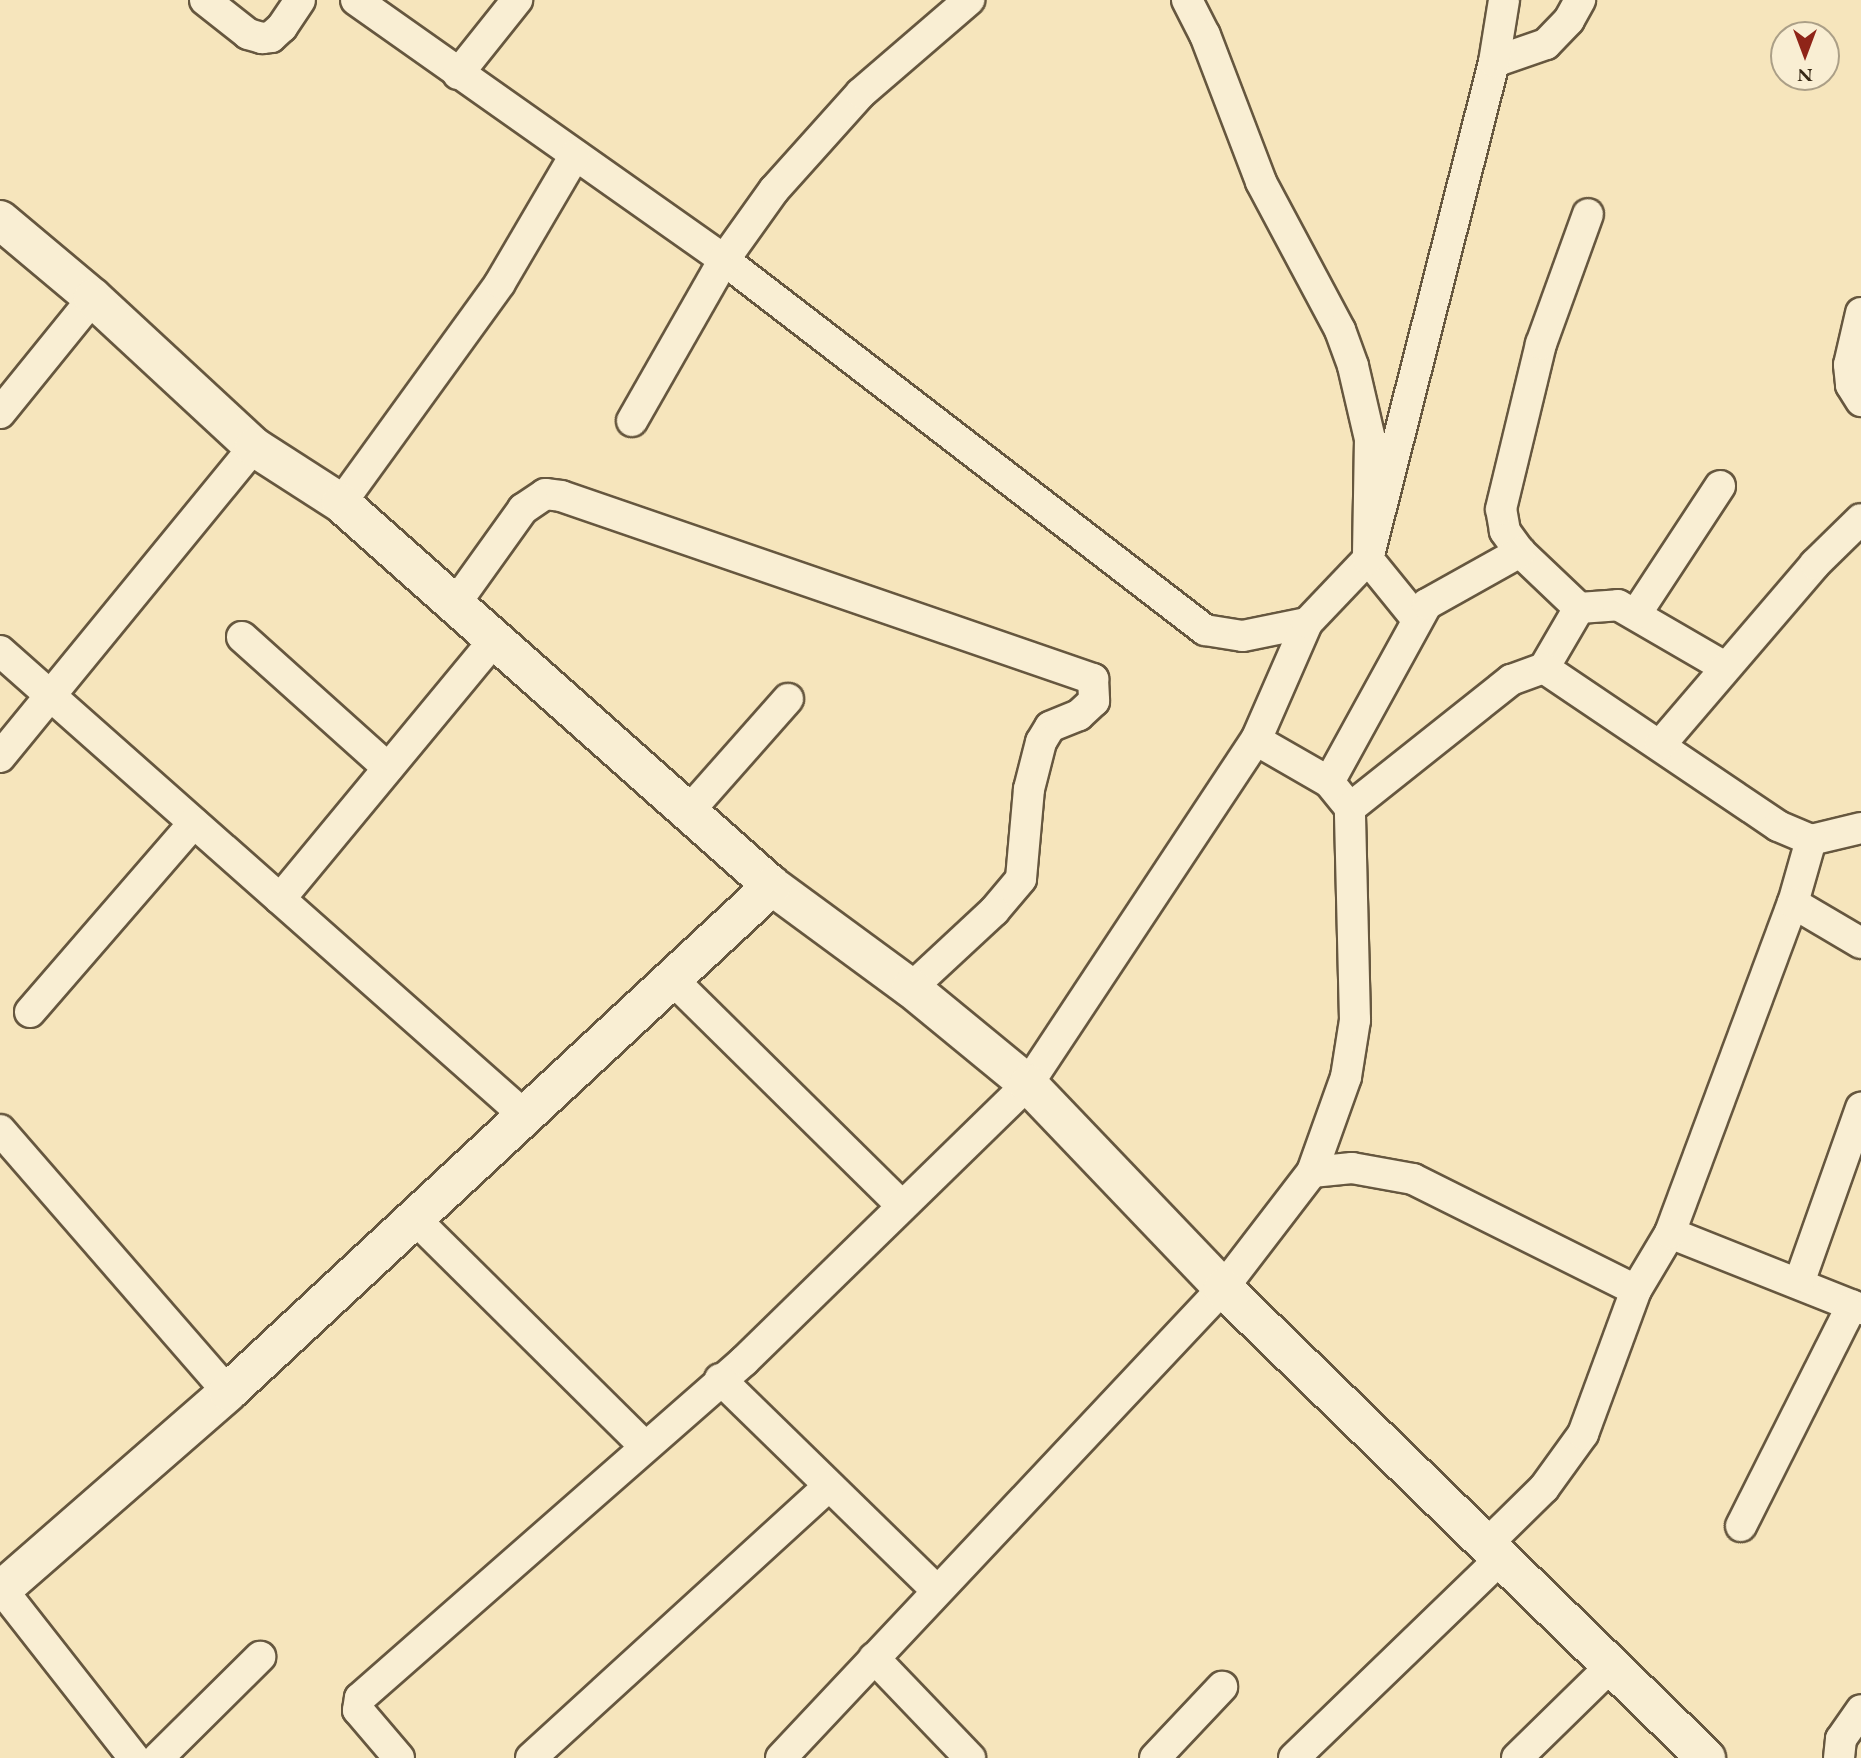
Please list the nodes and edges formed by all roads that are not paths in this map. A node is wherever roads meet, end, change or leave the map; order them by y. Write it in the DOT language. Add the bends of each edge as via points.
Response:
graph roads {
  1 [pos="205,0"];
  2 [pos="300,0"];
  3 [pos="356,0"];
  4 [pos="517,0"];
  5 [pos="969,0"];
  6 [pos="1187,0"];
  7 [pos="1504,0"];
  8 [pos="1580,0"];
  9 [pos="1494,62"];
  10 [pos="458,74"];
  11 [pos="575,155"];
  12 [pos="1588,214"];
  13 [pos="0,220"];
  14 [pos="724,260"];
  15 [pos="93,298"];
  16 [pos="1861,313"];
  17 [pos="1861,401"];
  18 [pos="0,413"];
  19 [pos="632,421"];
  20 [pos="254,447"];
  21 [pos="1720,486"];
  22 [pos="341,503"];
  23 [pos="1861,519"];
  24 [pos="1520,552"];
  25 [pos="1368,559"];
  26 [pos="454,604"];
  27 [pos="1579,608"];
  28 [pos="1636,614"];
  29 [pos="1416,618"];
  30 [pos="1307,623"];
  31 [pos="242,637"];
  32 [pos="494,640"];
  33 [pos="0,651"];
  34 [pos="1725,667"];
  35 [pos="1544,668"];
  36 [pos="48,696"];
  37 [pos="788,699"];
  38 [pos="1256,740"];
  39 [pos="1660,745"];
  40 [pos="0,757"];
  41 [pos="388,768"];
  42 [pos="1329,782"];
  43 [pos="1350,808"];
  44 [pos="688,812"];
  45 [pos="194,823"];
  46 [pos="1861,828"];
  47 [pos="1811,841"];
  48 [pos="772,886"];
  49 [pos="280,899"];
  50 [pos="1793,903"];
  51 [pos="1861,943"];
  52 [pos="672,979"];
  53 [pos="911,988"];
  54 [pos="30,1012"];
  55 [pos="1028,1084"];
  56 [pos="1861,1108"];
  57 [pos="524,1115"];
  58 [pos="0,1130"];
  59 [pos="1312,1172"];
  60 [pos="902,1206"];
  61 [pos="414,1217"];
  62 [pos="1670,1233"];
  63 [pos="1800,1283"];
  64 [pos="1223,1288"];
  65 [pos="1636,1290"];
  66 [pos="1856,1307"];
  67 [pos="720,1379"];
  68 [pos="228,1392"];
  69 [pos="644,1446"];
  70 [pos="829,1486"];
  71 [pos="1741,1526"];
  72 [pos="1496,1549"];
  73 [pos="1,1589"];
  74 [pos="937,1591"];
  75 [pos="260,1657"];
  76 [pos="874,1658"];
  77 [pos="1612,1665"];
  78 [pos="1222,1687"];
  79 [pos="1861,1710"];
  80 [pos="134,1758"];
  81 [pos="158,1758"];
  82 [pos="398,1758"];
  83 [pos="531,1758"];
  84 [pos="781,1758"];
  85 [pos="970,1758"];
  86 [pos="1155,1758"];
  87 [pos="1294,1758"];
  88 [pos="1517,1758"];
  89 [pos="1706,1758"];
  90 [pos="1839,1758"];
  1 -- 2 [label="street" via="248,34 262,38 282,27"];
  3 -- 10 [label="street"];
  4 -- 10 [label="street"];
  5 -- 14 [label="street" via="862,93 774,190"];
  6 -- 25 [label="street" via="1205,35 1261,183 1340,330 1357,376 1370,439"];
  7 -- 9 [label="street"];
  8 -- 9 [label="street" via="1569,20 1546,44"];
  9 -- 25 [label="street"];
  10 -- 11 [label="street"];
  11 -- 14 [label="street"];
  11 -- 22 [label="street" via="500,283"];
  12 -- 24 [label="street" via="1541,344 1503,496 1505,531"];
  13 -- 15 [label="street"];
  14 -- 19 [label="street"];
  14 -- 30 [label="street" via="1205,630 1243,636"];
  15 -- 18 [label="street"];
  15 -- 20 [label="street"];
  16 -- 17 [label="street" via="1849,365 1851,385"];
  20 -- 22 [label="street"];
  20 -- 36 [label="street"];
  21 -- 28 [label="street"];
  22 -- 26 [label="street"];
  23 -- 34 [label="street"];
  24 -- 27 [label="street"];
  24 -- 29 [label="street" via="1441,595"];
  25 -- 29 [label="street"];
  25 -- 30 [label="street"];
  26 -- 32 [label="street"];
  26 -- 53 [label="street" via="523,509 545,495 561,496 1093,679 1094,701 1079,715 1050,727 1041,742 1029,789 1021,879 994,911"];
  27 -- 28 [label="street" via="1609,604"];
  27 -- 35 [label="street"];
  28 -- 34 [label="street"];
  29 -- 42 [label="street"];
  30 -- 38 [label="street"];
  31 -- 41 [label="street"];
  32 -- 41 [label="street"];
  32 -- 44 [label="street"];
  33 -- 36 [label="street"];
  34 -- 39 [label="street"];
  35 -- 39 [label="street"];
  35 -- 43 [label="street" via="1511,680"];
  36 -- 40 [label="street"];
  36 -- 45 [label="street"];
  37 -- 44 [label="street"];
  38 -- 42 [label="street"];
  38 -- 55 [label="street"];
  39 -- 47 [label="street" via="1778,826"];
  41 -- 49 [label="street"];
  42 -- 43 [label="street"];
  43 -- 59 [label="street" via="1355,1020 1346,1077"];
  44 -- 48 [label="street"];
  45 -- 49 [label="street"];
  45 -- 54 [label="street"];
  46 -- 47 [label="street"];
  47 -- 50 [label="street"];
  48 -- 52 [label="street"];
  48 -- 53 [label="street"];
  49 -- 57 [label="street"];
  50 -- 51 [label="street"];
  50 -- 62 [label="street"];
  52 -- 57 [label="street"];
  52 -- 60 [label="street"];
  53 -- 55 [label="street"];
  55 -- 60 [label="street"];
  55 -- 64 [label="street"];
  56 -- 63 [label="street"];
  57 -- 61 [label="street"];
  58 -- 68 [label="street"];
  59 -- 64 [label="street"];
  59 -- 65 [label="street" via="1352,1168 1413,1179"];
  60 -- 67 [label="street"];
  61 -- 68 [label="street"];
  61 -- 69 [label="street"];
  62 -- 63 [label="street"];
  62 -- 65 [label="street"];
  63 -- 66 [label="street"];
  64 -- 72 [label="street"];
  64 -- 74 [label="street"];
  65 -- 72 [label="street" via="1583,1434"];
  66 -- 71 [label="street"];
  67 -- 69 [label="street"];
  67 -- 70 [label="street"];
  68 -- 73 [label="street"];
  69 -- 82 [label="street" via="360,1698 358,1710"];
  70 -- 74 [label="street"];
  70 -- 83 [label="street"];
  72 -- 77 [label="street"];
  72 -- 87 [label="street"];
  73 -- 80 [label="street"];
  74 -- 76 [label="street"];
  75 -- 81 [label="street"];
  76 -- 84 [label="street"];
  76 -- 85 [label="street"];
  77 -- 88 [label="street"];
  77 -- 89 [label="street"];
  78 -- 86 [label="street"];
  79 -- 90 [label="street" via="1841,1740"];
}
